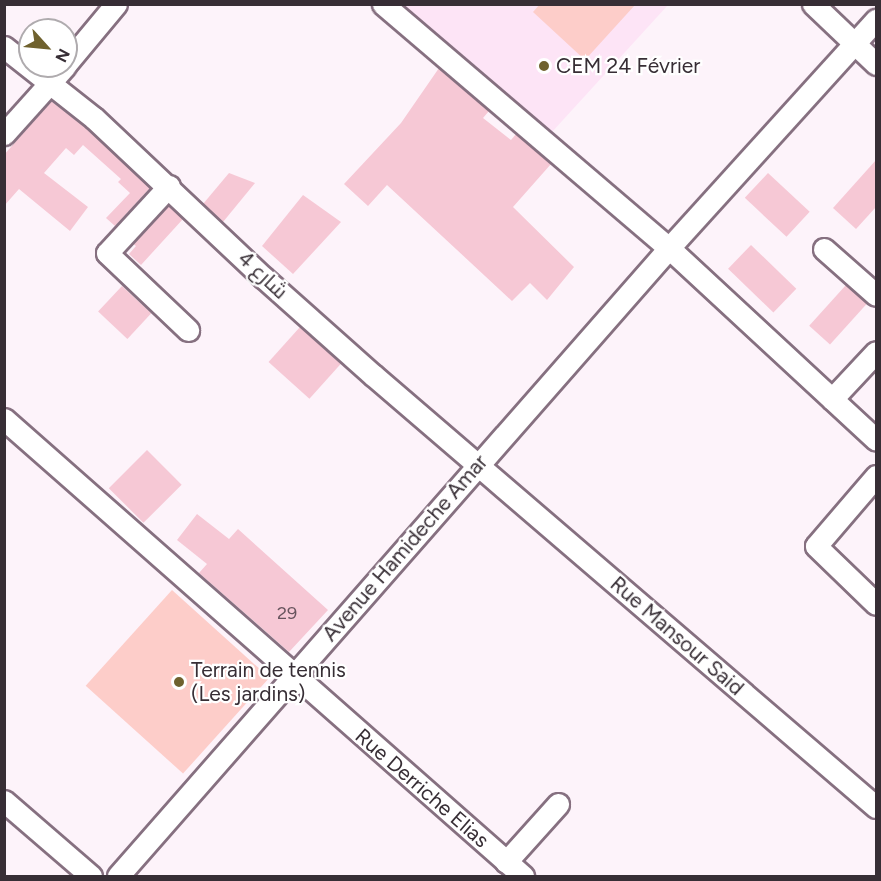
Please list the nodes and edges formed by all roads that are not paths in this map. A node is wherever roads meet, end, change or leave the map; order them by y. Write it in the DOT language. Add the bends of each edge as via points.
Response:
graph roads {
  1 [pos="116,4"];
  2 [pos="383,4"];
  3 [pos="813,4"];
  4 [pos="876,20"];
  5 [pos="857,44"];
  6 [pos="4,47"];
  7 [pos="78,49"];
  8 [pos="876,64"];
  9 [pos="55,78"];
  10 [pos="49,85"];
  11 [pos="4,134"];
  12 [pos="169,186"];
  13 [pos="669,248"];
  14 [pos="824,249"];
  15 [pos="876,295"];
  16 [pos="188,330"];
  17 [pos="876,352"];
  18 [pos="832,399"];
  19 [pos="4,419"];
  20 [pos="874,434"];
  21 [pos="477,465"];
  22 [pos="876,476"];
  23 [pos="876,604"];
  24 [pos="294,675"];
  25 [pos="4,801"];
  26 [pos="558,804"];
  27 [pos="876,807"];
  28 [pos="506,862"];
  29 [pos="92,876"];
  30 [pos="118,876"];
  31 [pos="523,876"];
  1 -- 7 [label="street"];
  2 -- 13 [label="street"];
  3 -- 5 [label="street"];
  4 -- 5 [label="street, Avenue Hamideche Amar"];
  5 -- 8 [label="street"];
  5 -- 13 [label="street, Avenue Hamideche Amar"];
  6 -- 10 [label="street, شارع 4"];
  9 -- 10 [label="street"];
  10 -- 11 [label="street"];
  10 -- 12 [label="street, شارع 4" via="94,118"];
  12 -- 16 [label="street" via="107,253"];
  12 -- 21 [label="street, شارع 4" via="264,278"];
  13 -- 18 [label="street"];
  13 -- 21 [label="street, Avenue Hamideche Amar"];
  14 -- 15 [label="street"];
  17 -- 18 [label="street"];
  18 -- 20 [label="street"];
  19 -- 24 [label="street, Rue Derriche Elias"];
  21 -- 24 [label="street, Avenue Hamideche Amar"];
  21 -- 27 [label="street, Rue Mansour Said"];
  22 -- 23 [label="street" via="816,546"];
  24 -- 28 [label="street, Rue Derriche Elias"];
  24 -- 30 [label="street, Avenue Hamideche Amar"];
  25 -- 29 [label="street"];
  26 -- 28 [label="street"];
  28 -- 31 [label="street, Rue Derriche Elias"];
}
